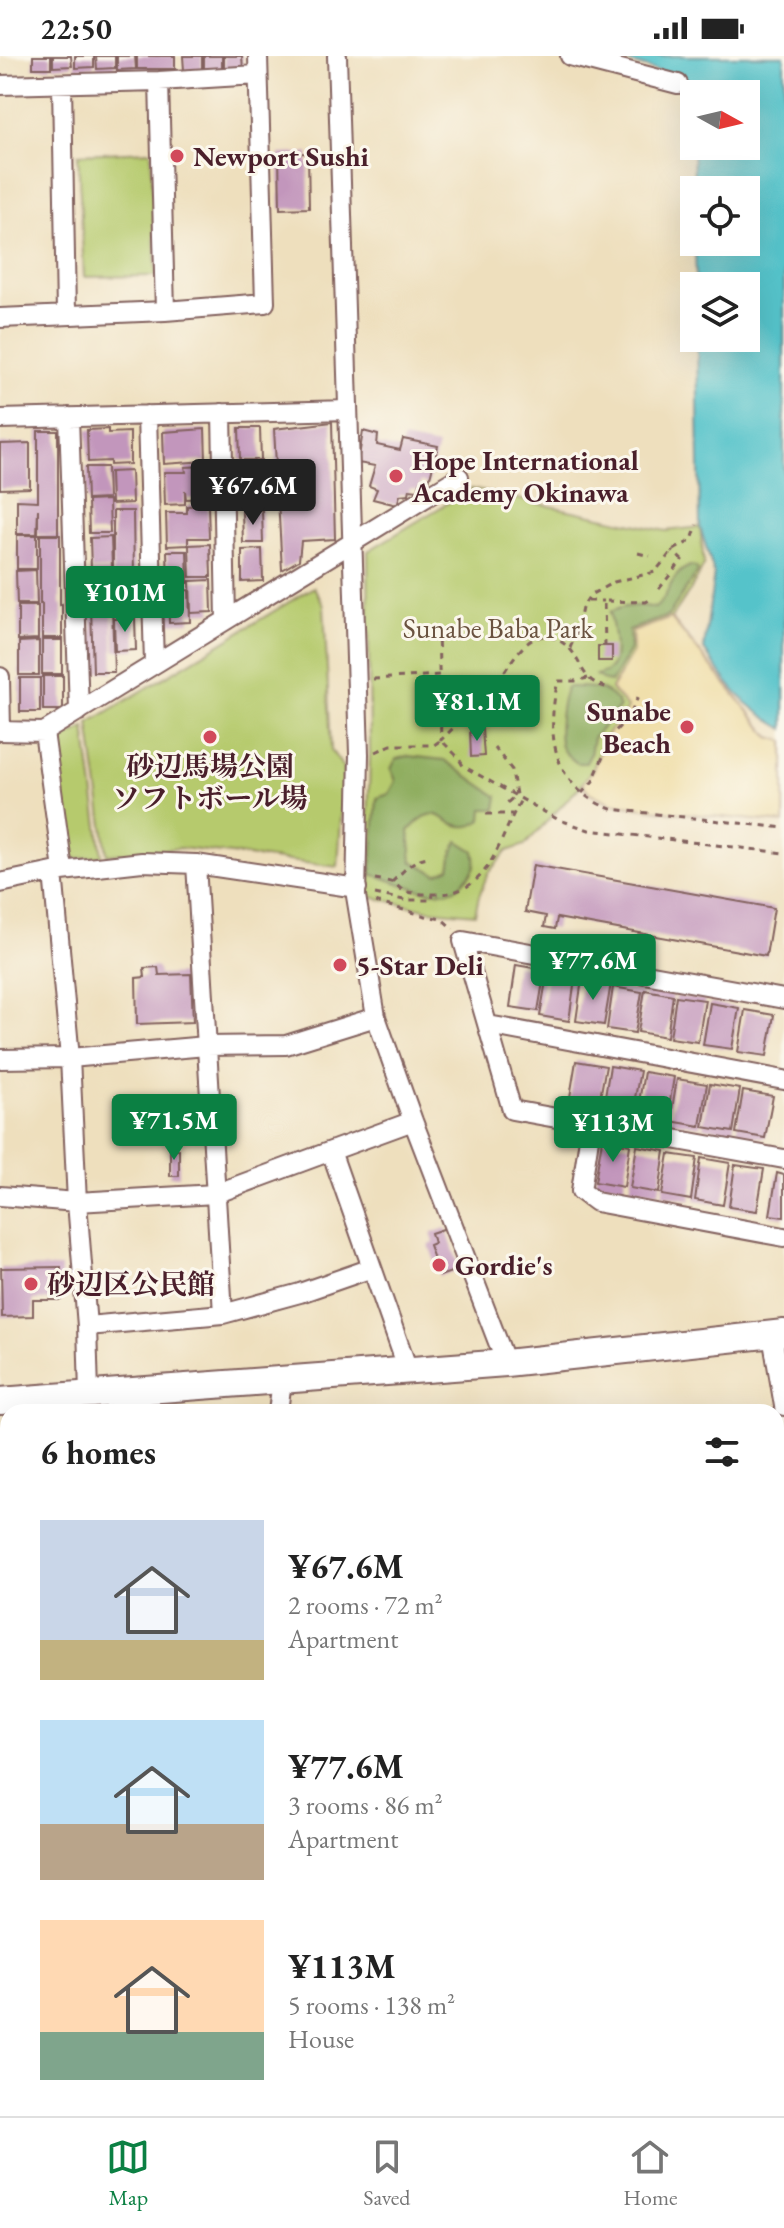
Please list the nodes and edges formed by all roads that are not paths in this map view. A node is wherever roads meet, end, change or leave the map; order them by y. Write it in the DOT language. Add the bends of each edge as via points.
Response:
graph roads {
  1 [pos="337,56"];
  2 [pos="570,56"];
  3 [pos="258,65"];
  4 [pos="159,81"];
  5 [pos="62,84"];
  6 [pos="678,84"];
  7 [pos="0,85"];
  8 [pos="165,311"];
  9 [pos="66,314"];
  10 [pos="0,318"];
  11 [pos="348,410"];
  12 [pos="222,413"];
  13 [pos="147,415"];
  14 [pos="69,417"];
  15 [pos="0,419"];
  16 [pos="459,477"];
  17 [pos="352,544"];
  18 [pos="226,620"];
  19 [pos="154,664"];
  20 [pos="0,677"];
  21 [pos="79,711"];
  22 [pos="0,731"];
  23 [pos="44,732"];
  24 [pos="196,864"];
  25 [pos="58,871"];
  26 [pos="0,883"];
  27 [pos="362,887"];
  28 [pos="784,999"];
  29 [pos="376,1017"];
  30 [pos="488,1025"];
  31 [pos="206,1046"];
  32 [pos="70,1058"];
  33 [pos="0,1059"];
  34 [pos="784,1080"];
  35 [pos="413,1121"];
  36 [pos="591,1125"];
  37 [pos="331,1151"];
  38 [pos="784,1159"];
  39 [pos="215,1194"];
  40 [pos="0,1196"];
  41 [pos="77,1202"];
  42 [pos="784,1237"];
  43 [pos="372,1268"];
  44 [pos="223,1314"];
  45 [pos="87,1326"];
  46 [pos="778,1334"];
  47 [pos="506,1363"];
  48 [pos="408,1370"];
  49 [pos="282,1380"];
  50 [pos="89,1393"];
  51 [pos="0,1401"];
  52 [pos="279,1404"];
  53 [pos="784,1404"];
  1 -- 11 [label="street"];
  2 -- 6 [label="street"];
  3 -- 4 [label="street"];
  3 -- 8 [label="street" via="265,303"];
  4 -- 5 [label="street"];
  4 -- 8 [label="street"];
  5 -- 7 [label="street"];
  5 -- 9 [label="street"];
  8 -- 9 [label="street"];
  9 -- 10 [label="street"];
  11 -- 12 [label="street"];
  11 -- 17 [label="street"];
  12 -- 13 [label="street"];
  12 -- 18 [label="street"];
  13 -- 14 [label="street"];
  13 -- 19 [label="street"];
  14 -- 15 [label="street"];
  14 -- 21 [label="street"];
  16 -- 17 [label="street"];
  17 -- 18 [label="street"];
  17 -- 27 [label="street"];
  18 -- 19 [label="street"];
  19 -- 21 [label="street"];
  20 -- 22 [label="street"];
  21 -- 23 [label="street"];
  22 -- 23 [label="street"];
  23 -- 25 [label="street"];
  24 -- 25 [label="street" via="142,862"];
  24 -- 27 [label="street"];
  24 -- 31 [label="street"];
  25 -- 26 [label="street"];
  25 -- 32 [label="street"];
  27 -- 29 [label="street"];
  28 -- 30 [label="street" via="463,941"];
  29 -- 31 [label="street" via="286,1045"];
  29 -- 35 [label="street"];
  30 -- 34 [label="street"];
  30 -- 36 [label="street" via="512,1110"];
  31 -- 32 [label="street"];
  31 -- 39 [label="street"];
  32 -- 33 [label="street"];
  32 -- 41 [label="street"];
  35 -- 37 [label="street"];
  35 -- 47 [label="street"];
  36 -- 38 [label="street"];
  36 -- 42 [label="street" via="581,1191 596,1202"];
  37 -- 39 [label="street"];
  37 -- 43 [label="street"];
  39 -- 41 [label="street"];
  39 -- 44 [label="street"];
  40 -- 41 [label="street"];
  41 -- 45 [label="street"];
  43 -- 44 [label="street"];
  43 -- 48 [label="street"];
  44 -- 45 [label="street"];
  45 -- 50 [label="street"];
  46 -- 47 [label="street"];
  46 -- 53 [label="street"];
  47 -- 48 [label="street"];
  48 -- 49 [label="street"];
  49 -- 50 [label="street"];
  49 -- 52 [label="street"];
  50 -- 51 [label="street"];
}
